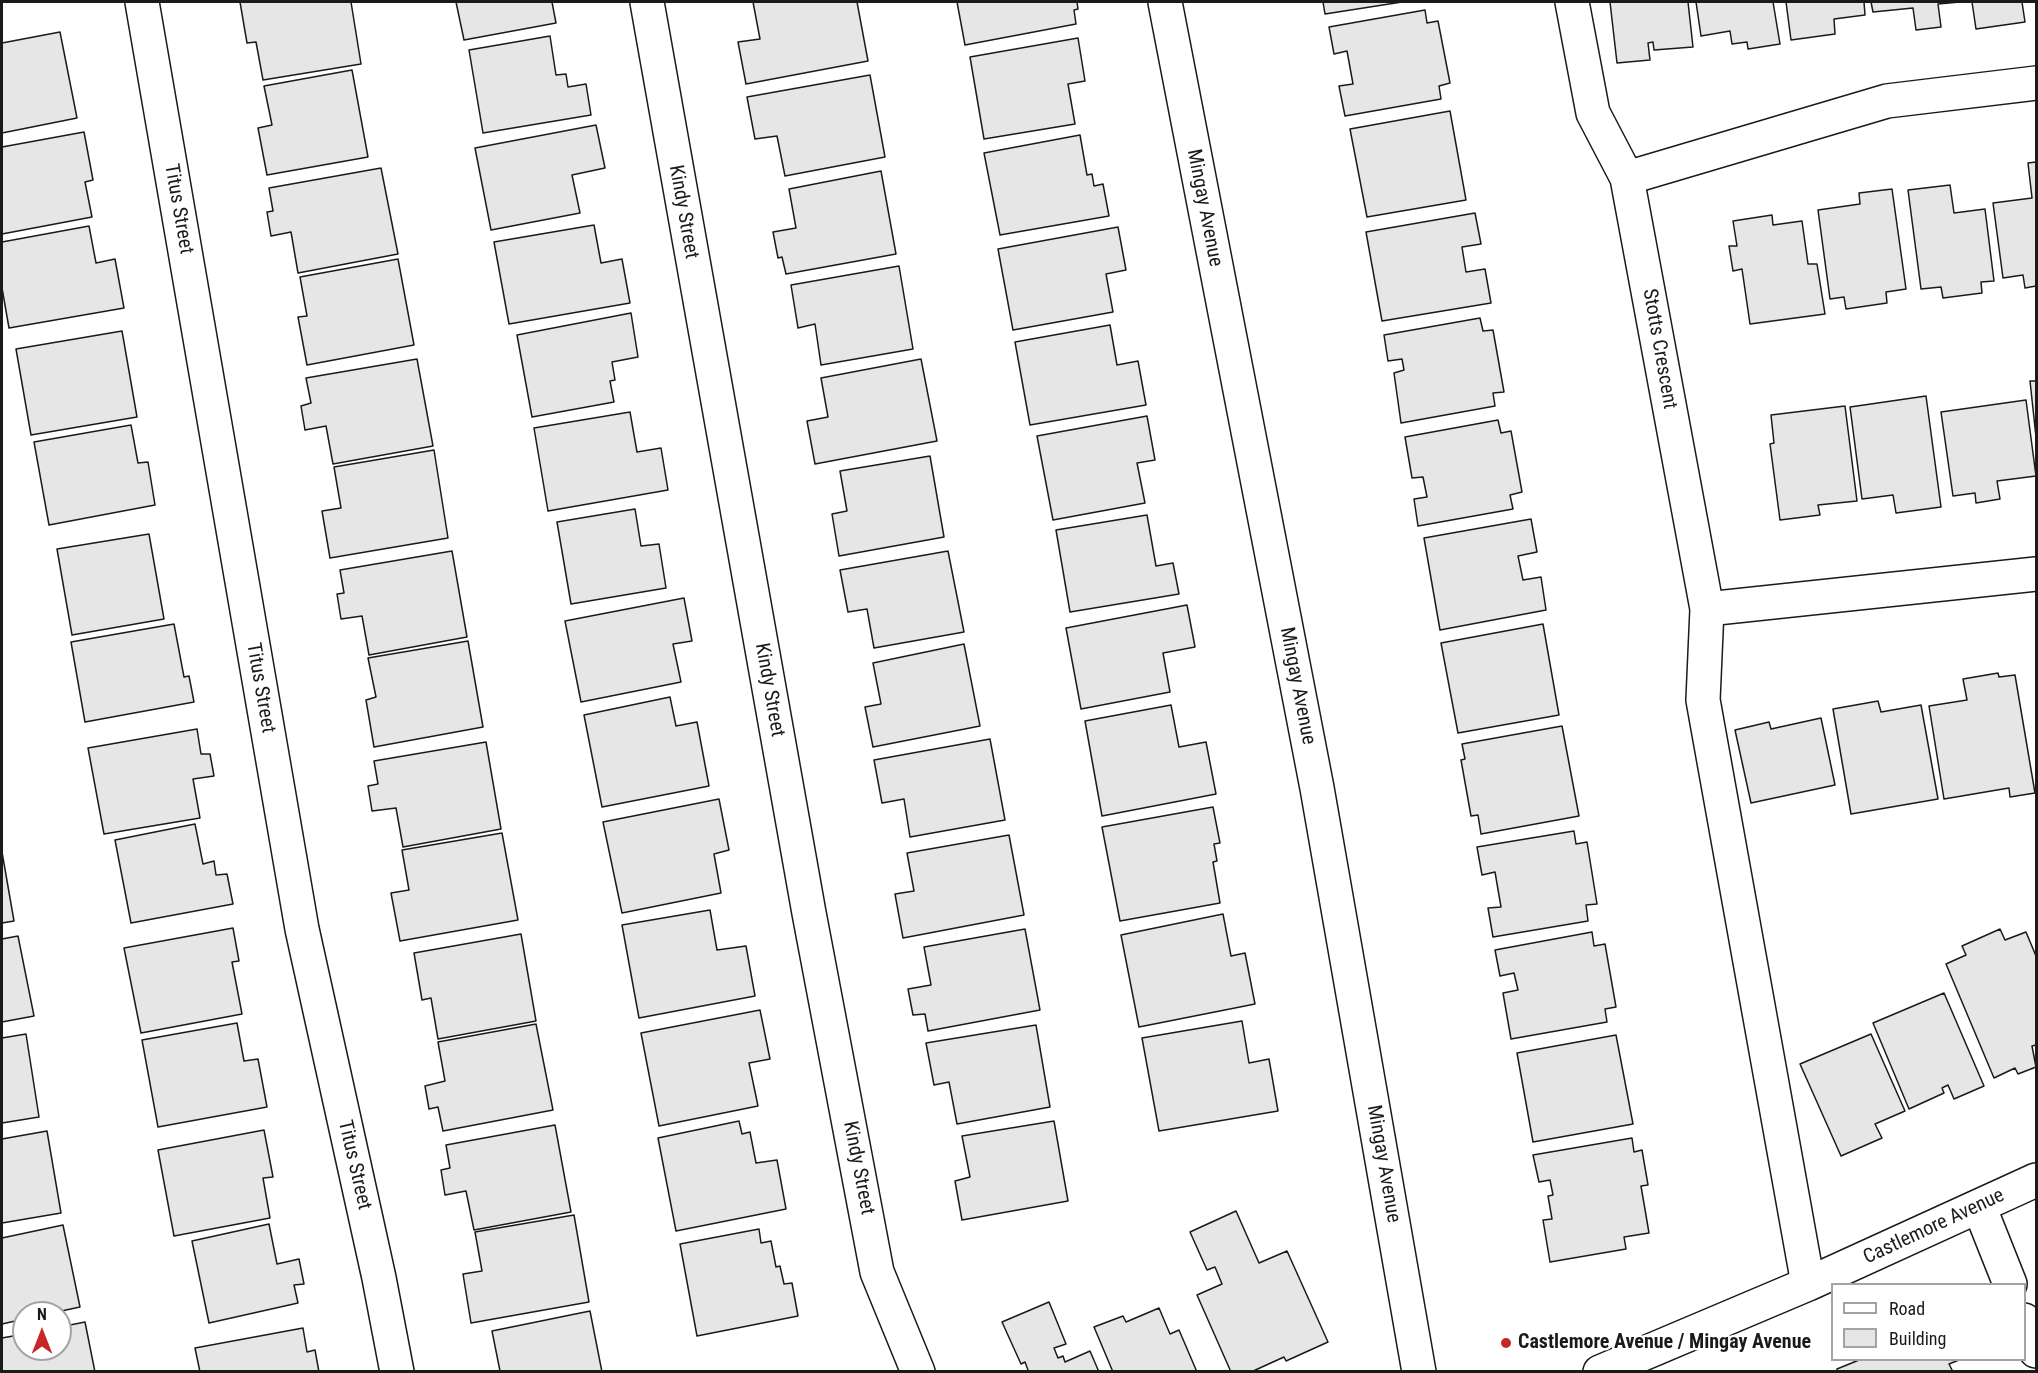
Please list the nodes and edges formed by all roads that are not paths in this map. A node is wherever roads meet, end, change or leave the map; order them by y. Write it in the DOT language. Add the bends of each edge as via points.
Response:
graph roads {
  1 [pos="142,2"];
  2 [pos="646,2"];
  3 [pos="1165,2"];
  4 [pos="1572,2"];
  5 [pos="2037,83"];
  6 [pos="1627,178"];
  7 [pos="2037,574"];
  8 [pos="1707,609"];
  9 [pos="2037,1180"];
  10 [pos="1979,1206"];
  11 [pos="2010,1283"];
  12 [pos="1808,1284"];
  13 [pos="2026,1323"];
  14 [pos="2037,1351"];
  15 [pos="397,1371"];
  16 [pos="918,1371"];
  17 [pos="1419,1371"];
  18 [pos="1600,1371"];
  1 -- 15 [label="street, Titus Street" via="302,928"];
  2 -- 16 [label="street, Kindy Street" via="877,1272"];
  3 -- 17 [label="street, Mingay Avenue" via="1317,788"];
  4 -- 6 [label="street, Stotts Crescent" via="1593,113"];
  5 -- 6 [label="street" via="1887,101"];
  6 -- 8 [label="street, Stotts Crescent"];
  7 -- 8 [label="street"];
  8 -- 12 [label="street, Stotts Crescent" via="1703,700"];
  9 -- 10 [label="street, Castlemore Avenue"];
  10 -- 11 [label="street"];
  10 -- 12 [label="street, Castlemore Avenue"];
  12 -- 18 [label="street, Castlemore Avenue"];
  13 -- 14 [label="street"];
}
